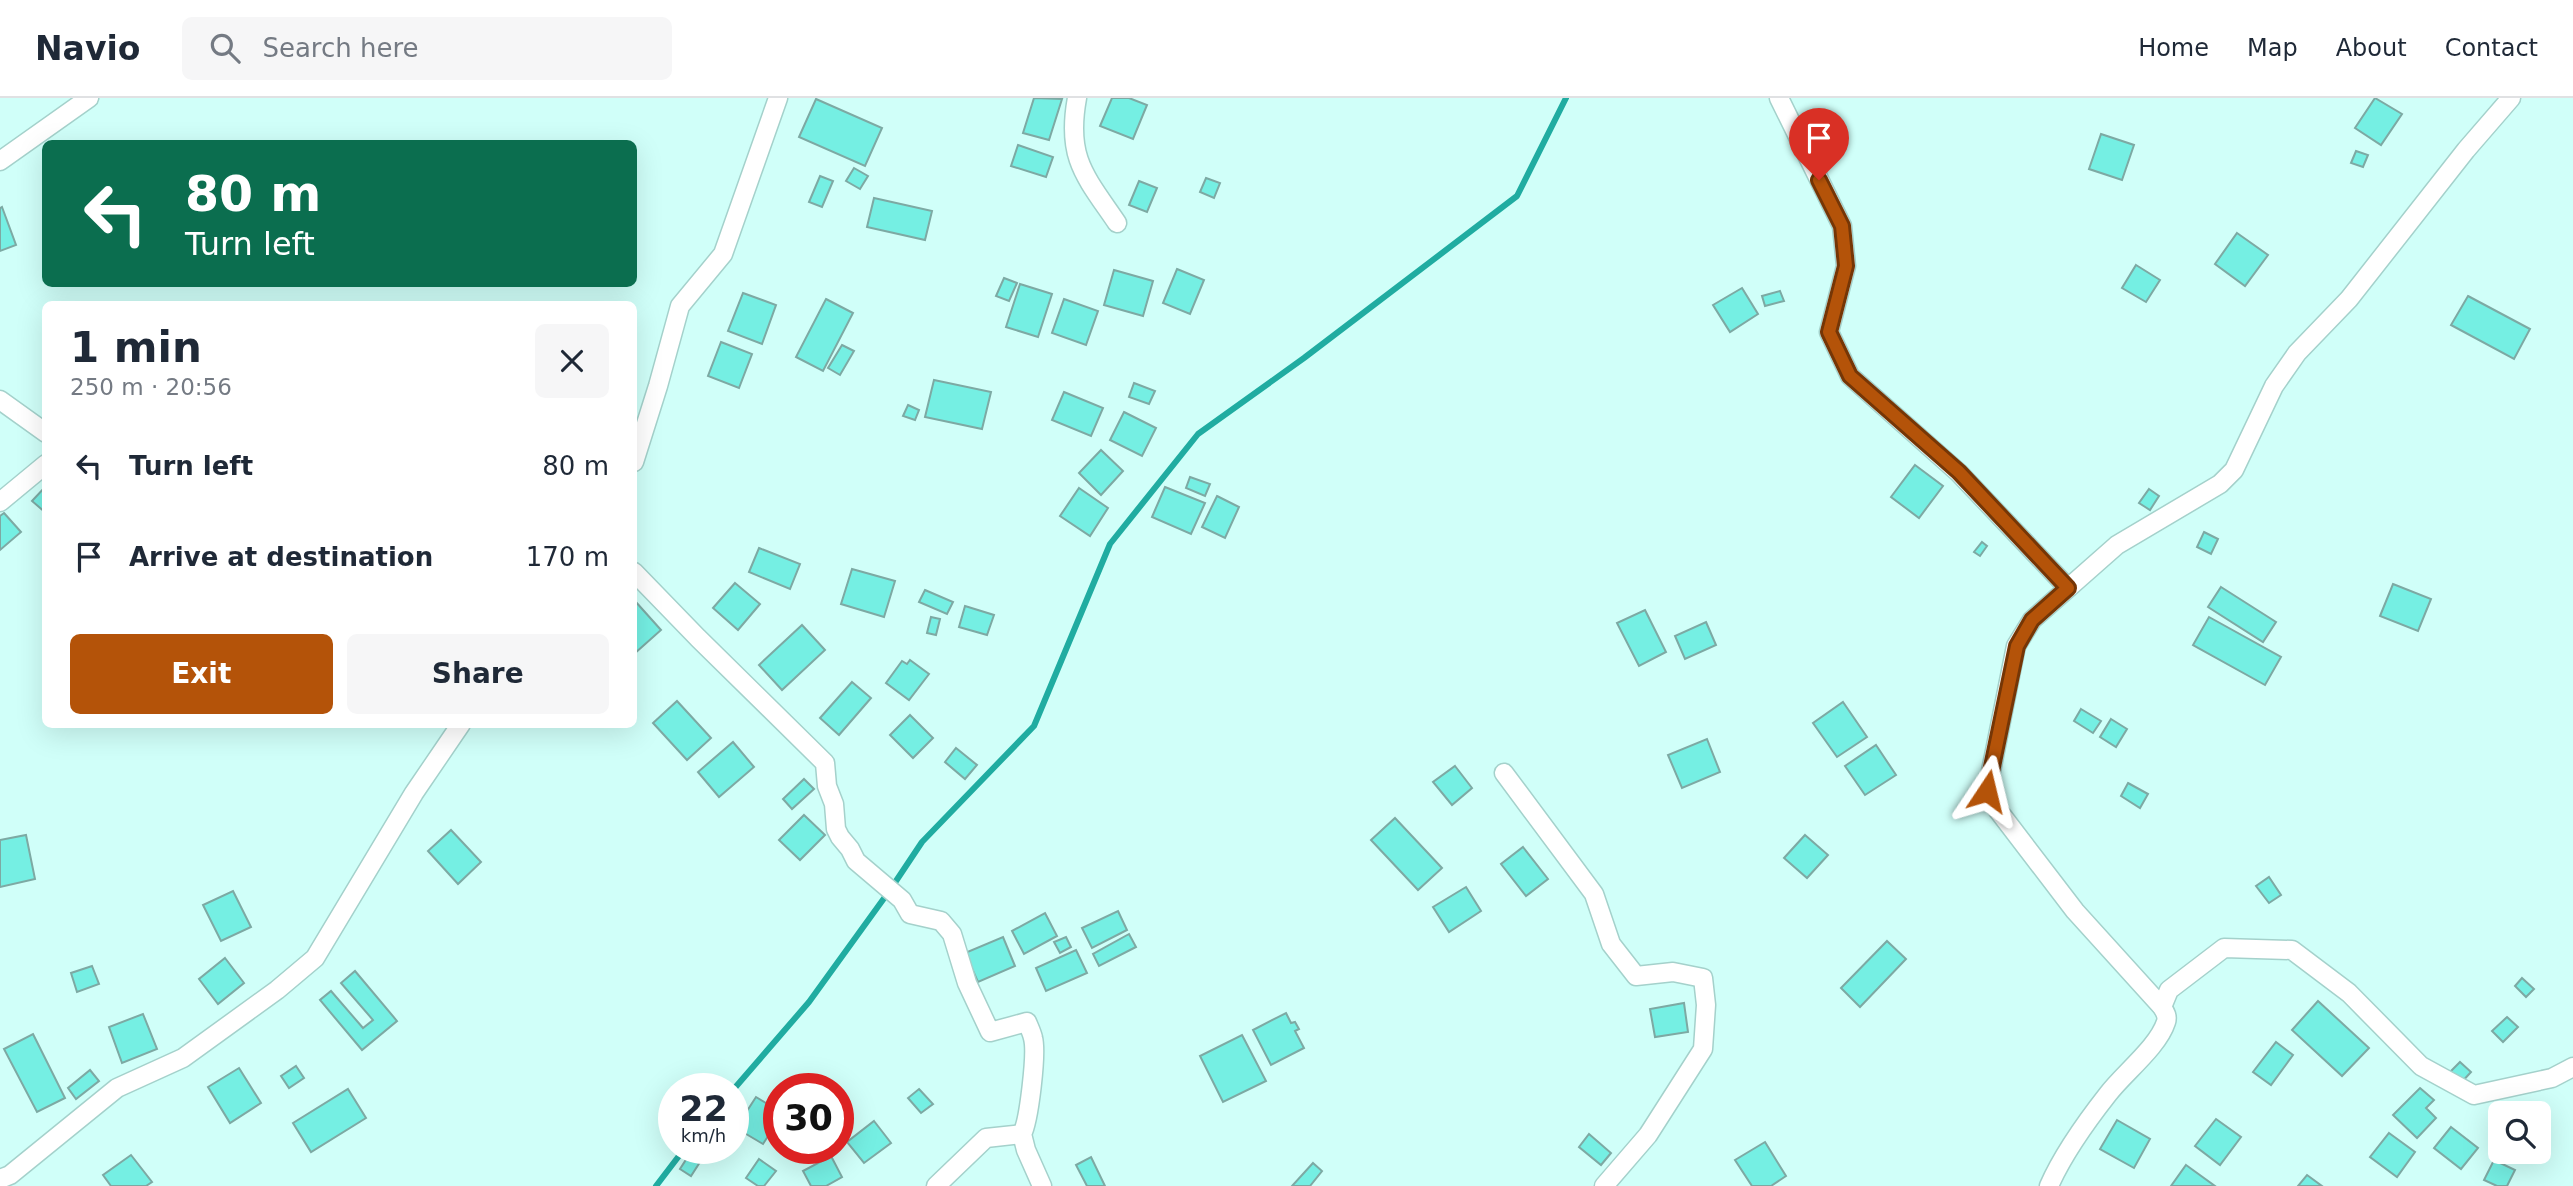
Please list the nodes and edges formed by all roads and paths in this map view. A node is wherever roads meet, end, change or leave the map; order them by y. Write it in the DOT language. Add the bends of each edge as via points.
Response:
graph roads {
  1 [pos="89,98"];
  2 [pos="778,98"];
  3 [pos="1077,98"];
  4 [pos="1779,98"];
  5 [pos="2511,98"];
  6 [pos="0,161"];
  7 [pos="1117,223"];
  8 [pos="0,400"];
  9 [pos="42,430"];
  10 [pos="637,452"];
  11 [pos="42,467"];
  12 [pos="0,502"];
  13 [pos="637,575"];
  14 [pos="2068,588"];
  15 [pos="458,728"];
  16 [pos="1504,773"];
  17 [pos="2162,1007"];
  18 [pos="2573,1067"];
  19 [pos="1022,1134"];
  20 [pos="0,1179"];
  21 [pos="936,1186"];
  22 [pos="1042,1186"];
  23 [pos="1604,1186"];
  24 [pos="2049,1186"];
  1 -- 6 [label="street"];
  2 -- 10 [label="street" via="723,254 680,306"];
  3 -- 7 [label="street" via="1072,138 1076,156 1082,173"];
  4 -- 14 [label="street" via="1842,226 1846,266 1829,332 1850,376 1959,472"];
  5 -- 14 [label="street" via="2349,299 2297,353 2274,386 2234,470 2220,484 2117,545"];
  8 -- 9 [label="street"];
  11 -- 12 [label="street"];
  13 -- 19 [label="street" via="825,763 840,836 856,861 902,900 910,914 941,921 952,934 967,983 990,1032 1027,1022 1034,1041 1032,1093"];
  14 -- 17 [label="street" via="2032,620 2017,646 1987,791 2076,911"];
  15 -- 20 [label="street" via="315,958 215,1037 183,1058 117,1088"];
  16 -- 23 [label="street" via="1594,894 1611,944 1636,976 1673,972 1703,978 1703,1049 1648,1135"];
  17 -- 18 [label="street" via="2169,990 2224,948 2291,950 2349,993 2421,1066 2474,1096 2552,1078"];
  17 -- 24 [label="street" via="2166,1023 2108,1094"];
  19 -- 21 [label="street" via="986,1138"];
  19 -- 22 [label="street"];
}
